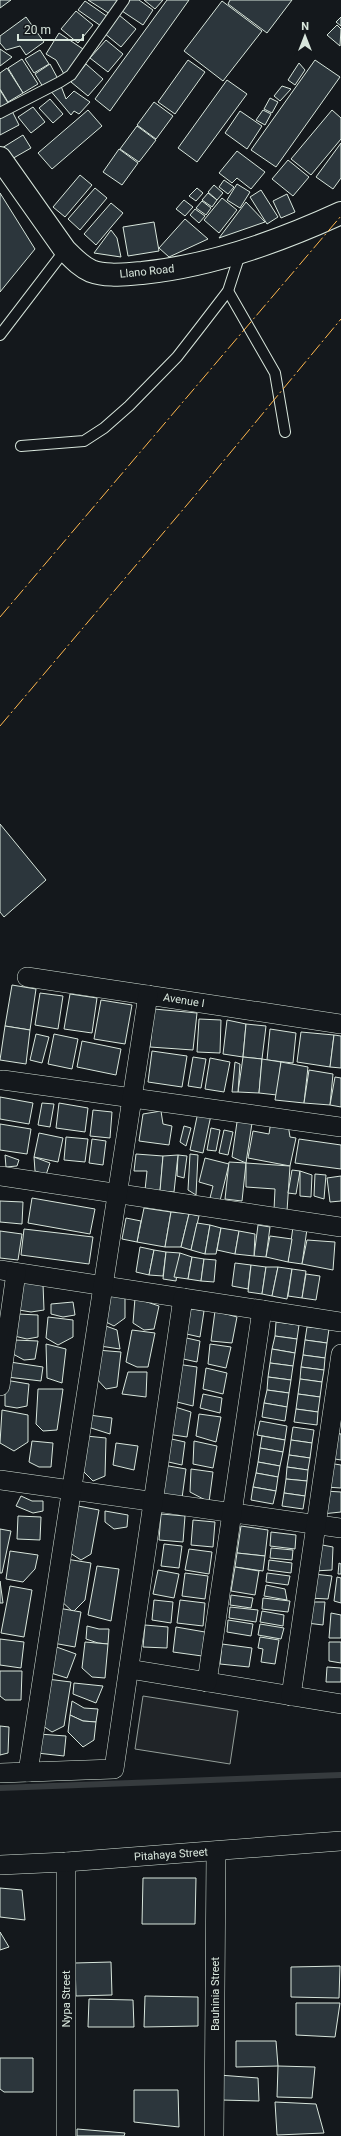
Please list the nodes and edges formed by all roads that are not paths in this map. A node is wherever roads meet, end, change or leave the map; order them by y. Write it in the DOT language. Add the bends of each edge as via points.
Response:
graph roads {
  1 [pos="124,0"];
  2 [pos="0,113"];
  3 [pos="0,158"];
  4 [pos="341,213"];
  5 [pos="65,250"];
  6 [pos="241,251"];
  7 [pos="228,291"];
  8 [pos="0,335"];
  9 [pos="285,432"];
  10 [pos="21,446"];
  11 [pos="27,977"];
  12 [pos="148,995"];
  13 [pos="341,1024"];
  14 [pos="3,1080"];
  15 [pos="132,1098"];
  16 [pos="341,1127"];
  17 [pos="0,1176"];
  18 [pos="118,1194"];
  19 [pos="341,1227"];
  20 [pos="8,1272"];
  21 [pos="103,1286"];
  22 [pos="183,1298"];
  23 [pos="262,1310"];
  24 [pos="341,1322"];
  25 [pos="341,1354"];
  26 [pos="0,1386"];
  27 [pos="0,1480"];
  28 [pos="72,1490"];
  29 [pos="154,1502"];
  30 [pos="233,1513"];
  31 [pos="316,1525"];
  32 [pos="341,1528"];
  33 [pos="129,1669"];
  34 [pos="207,1682"];
  35 [pos="291,1696"];
  36 [pos="341,1704"];
  37 [pos="28,1772"];
  38 [pos="0,1773"];
  39 [pos="341,1841"];
  40 [pos="216,1851"];
  41 [pos="66,1862"];
  42 [pos="0,1866"];
  43 [pos="66,2136"];
  44 [pos="214,2136"];
  1 -- 2 [label="lane" via="71,75"];
  3 -- 5 [label="main road, Llano Road"];
  4 -- 6 [label="main road, Llano Road" via="274,241"];
  5 -- 6 [label="main road, Llano Road" via="76,262 90,270 106,274 186,267"];
  5 -- 8 [label="lane"];
  6 -- 7 [label="lane"];
  7 -- 9 [label="lane" via="275,373"];
  7 -- 10 [label="lane" via="177,357 104,428 84,441"];
  11 -- 12 [label="street, Avenue I"];
  12 -- 13 [label="street, Avenue I"];
  12 -- 15 [label="street"];
  14 -- 15 [label="street"];
  15 -- 16 [label="street"];
  15 -- 18 [label="street"];
  17 -- 18 [label="street"];
  18 -- 19 [label="street"];
  18 -- 21 [label="street"];
  20 -- 21 [label="street"];
  20 -- 26 [label="street"];
  21 -- 22 [label="street"];
  21 -- 28 [label="street"];
  22 -- 23 [label="street"];
  22 -- 29 [label="street"];
  23 -- 24 [label="street"];
  23 -- 30 [label="street"];
  25 -- 31 [label="street"];
  27 -- 28 [label="street"];
  28 -- 29 [label="street"];
  28 -- 37 [label="street"];
  29 -- 30 [label="street"];
  29 -- 33 [label="street"];
  30 -- 31 [label="street"];
  30 -- 34 [label="street"];
  31 -- 32 [label="street"];
  31 -- 35 [label="street"];
  33 -- 34 [label="street"];
  33 -- 37 [label="street" via="114,1769"];
  34 -- 35 [label="street"];
  35 -- 36 [label="street"];
  37 -- 38 [label="street"];
  39 -- 40 [label="street, Pitahaya Street"];
  40 -- 41 [label="street, Pitahaya Street"];
  40 -- 44 [label="street, Bauhinia Street"];
  41 -- 42 [label="street, Pitahaya Street"];
  41 -- 43 [label="street, Nypa Street"];
}
